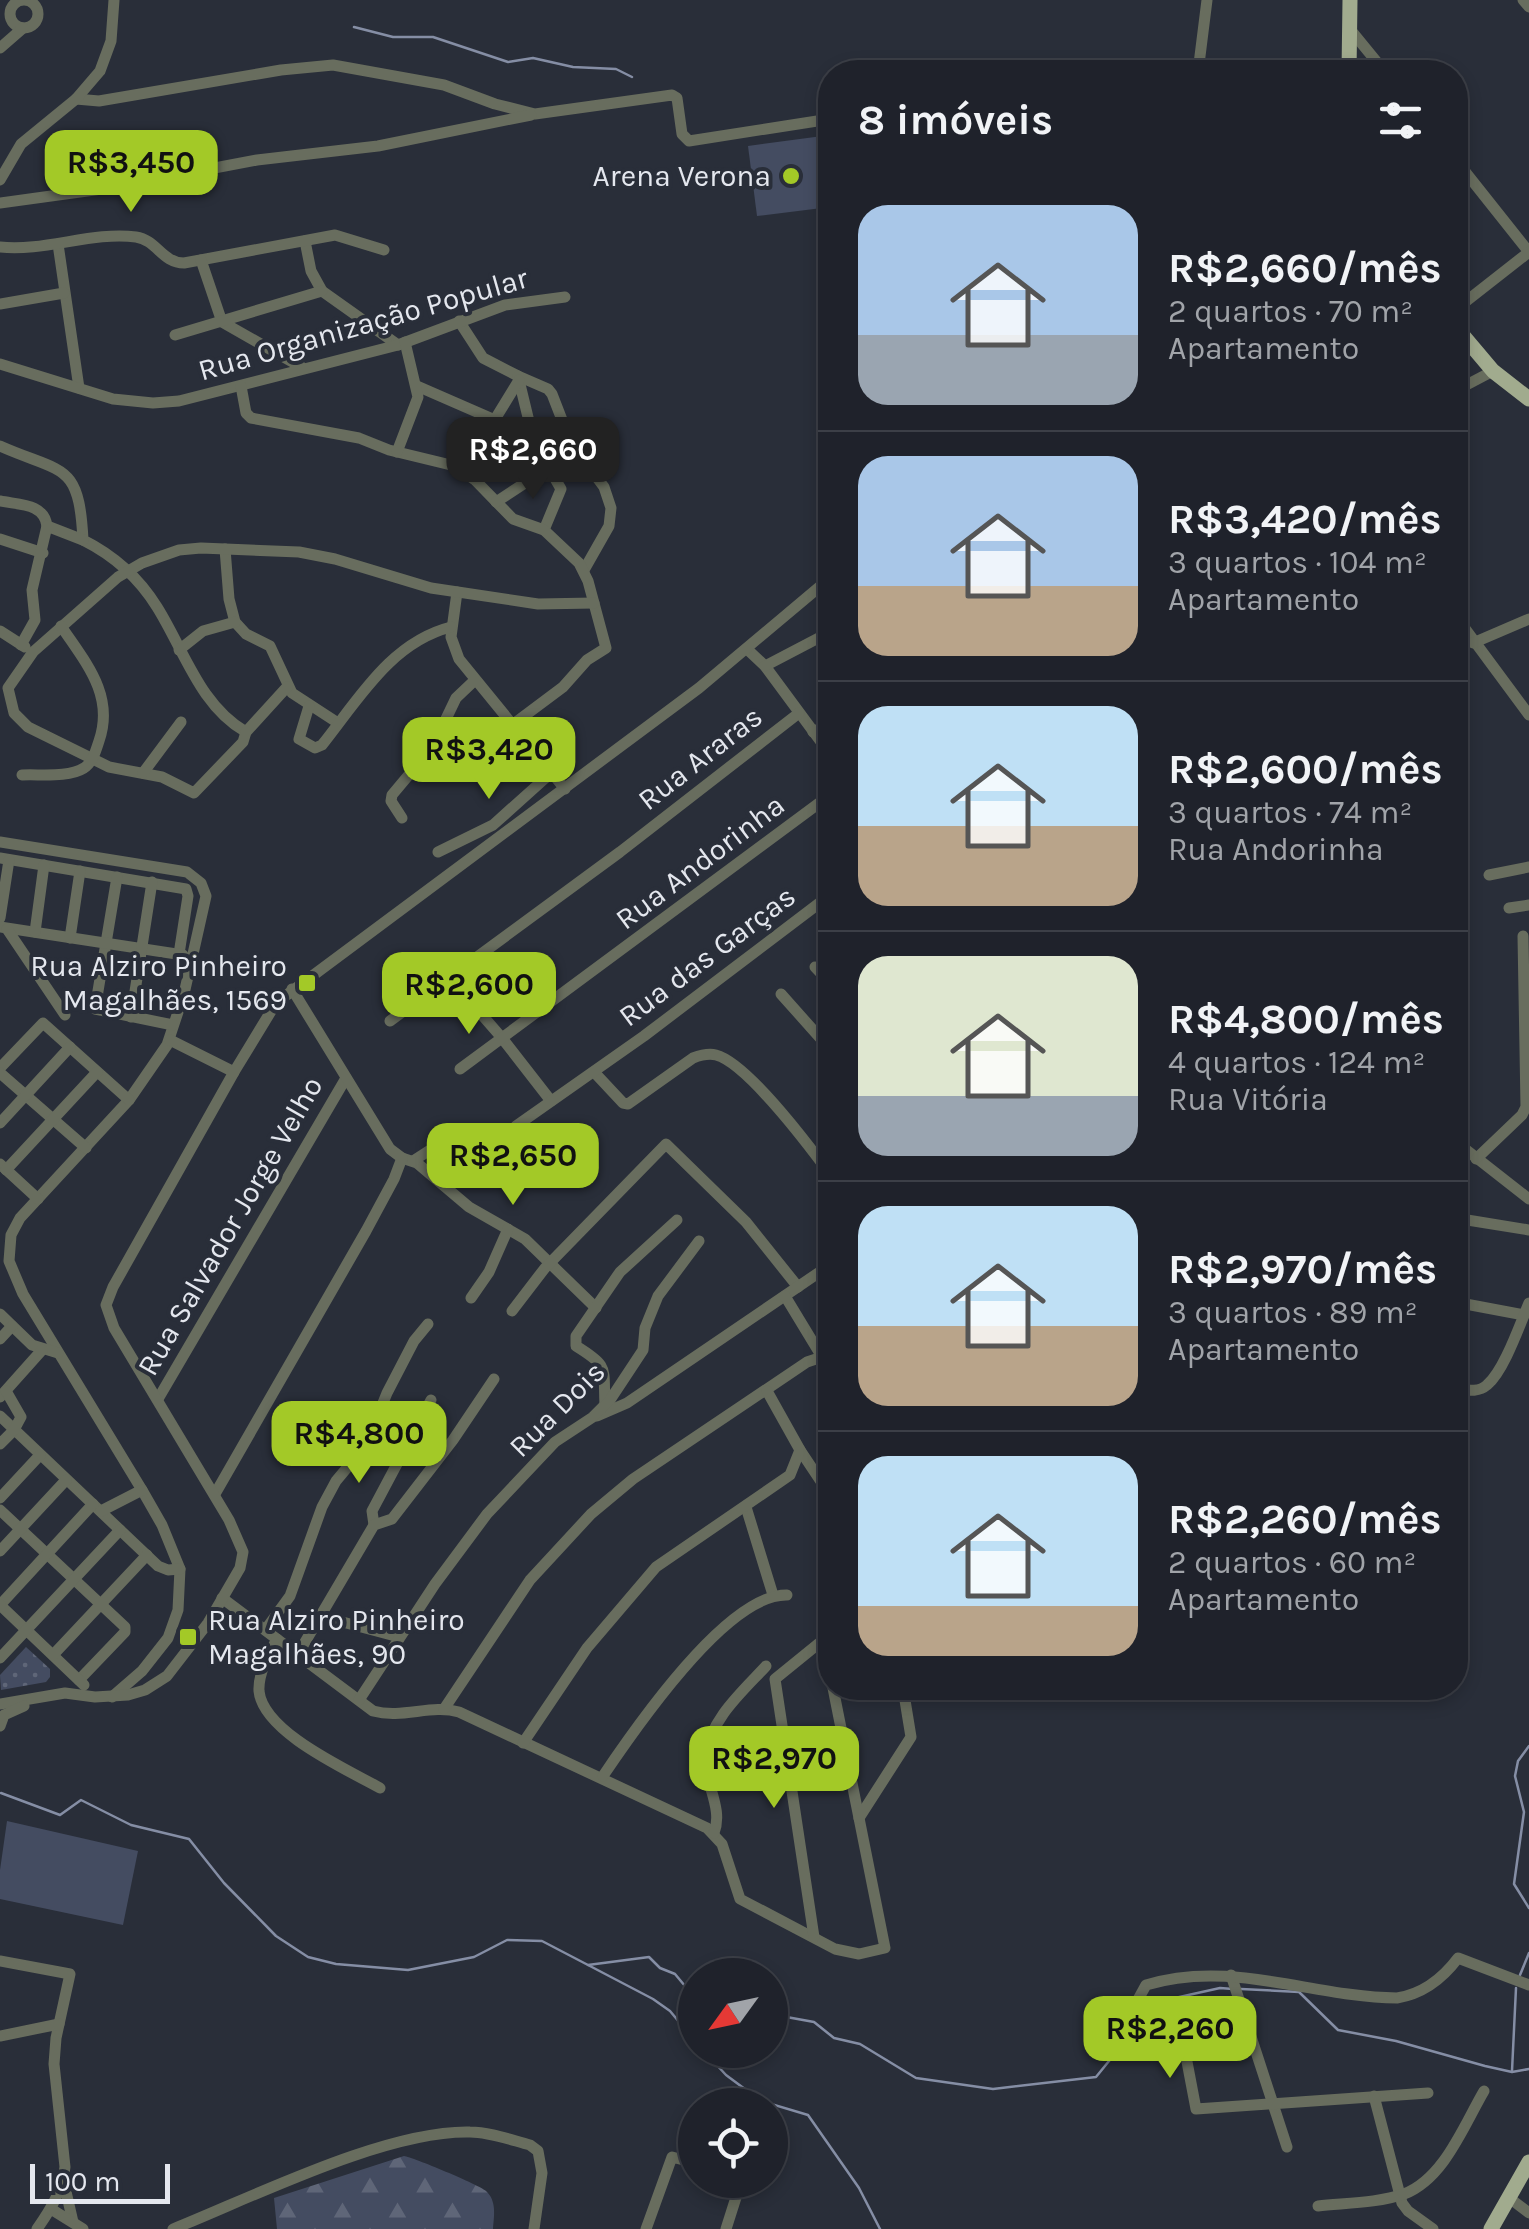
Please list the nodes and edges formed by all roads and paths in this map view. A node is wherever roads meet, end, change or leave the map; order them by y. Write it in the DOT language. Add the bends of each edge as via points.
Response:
graph roads {
  1 [pos="44,0"];
  2 [pos="114,0"];
  3 [pos="1207,0"];
  4 [pos="1350,0"];
  5 [pos="1523,0"];
  6 [pos="1529,8"];
  7 [pos="7,11"];
  8 [pos="38,14"];
  9 [pos="0,26"];
  10 [pos="23,28"];
  11 [pos="1349,28"];
  12 [pos="0,48"];
  13 [pos="1200,60"];
  14 [pos="1349,60"];
  15 [pos="1375,60"];
  16 [pos="76,99"];
  17 [pos="507,114"];
  18 [pos="818,121"];
  19 [pos="1468,175"];
  20 [pos="0,180"];
  21 [pos="0,202"];
  22 [pos="306,241"];
  23 [pos="58,244"];
  24 [pos="0,247"];
  25 [pos="384,250"];
  26 [pos="1529,252"];
  27 [pos="201,260"];
  28 [pos="322,291"];
  29 [pos="64,293"];
  30 [pos="566,297"];
  31 [pos="1468,300"];
  32 [pos="0,304"];
  33 [pos="459,320"];
  34 [pos="222,322"];
  35 [pos="175,335"];
  36 [pos="1468,341"];
  37 [pos="402,344"];
  38 [pos="0,364"];
  39 [pos="302,368"];
  40 [pos="1493,371"];
  41 [pos="518,378"];
  42 [pos="1468,384"];
  43 [pos="241,386"];
  44 [pos="417,386"];
  45 [pos="78,388"];
  46 [pos="1529,399"];
  47 [pos="495,420"];
  48 [pos="0,446"];
  49 [pos="397,452"];
  50 [pos="455,466"];
  51 [pos="548,468"];
  52 [pos="0,501"];
  53 [pos="496,502"];
  54 [pos="47,526"];
  55 [pos="544,530"];
  56 [pos="0,539"];
  57 [pos="83,540"];
  58 [pos="225,548"];
  59 [pos="43,553"];
  60 [pos="584,570"];
  61 [pos="127,571"];
  62 [pos="818,589"];
  63 [pos="457,592"];
  64 [pos="594,603"];
  65 [pos="1529,620"];
  66 [pos="235,622"];
  67 [pos="61,626"];
  68 [pos="452,627"];
  69 [pos="0,631"];
  70 [pos="1468,634"];
  71 [pos="818,638"];
  72 [pos="1474,643"];
  73 [pos="20,644"];
  74 [pos="179,650"];
  75 [pos="748,650"];
  76 [pos="33,652"];
  77 [pos="765,666"];
  78 [pos="476,680"];
  79 [pos="4,686"];
  80 [pos="287,687"];
  81 [pos="309,706"];
  82 [pos="799,713"];
  83 [pos="1529,715"];
  84 [pos="181,722"];
  85 [pos="445,722"];
  86 [pos="338,723"];
  87 [pos="512,725"];
  88 [pos="818,729"];
  89 [pos="246,732"];
  90 [pos="813,732"];
  91 [pos="818,738"];
  92 [pos="92,760"];
  93 [pos="551,773"];
  94 [pos="144,774"];
  95 [pos="22,775"];
  96 [pos="565,789"];
  97 [pos="818,805"];
  98 [pos="402,818"];
  99 [pos="0,842"];
  100 [pos="438,852"];
  101 [pos="4,859"];
  102 [pos="44,865"];
  103 [pos="1529,867"];
  104 [pos="80,871"];
  105 [pos="1489,875"];
  106 [pos="117,877"];
  107 [pos="152,882"];
  108 [pos="818,905"];
  109 [pos="1529,905"];
  110 [pos="1508,908"];
  111 [pos="2,925"];
  112 [pos="34,932"];
  113 [pos="1524,936"];
  114 [pos="70,938"];
  115 [pos="106,943"];
  116 [pos="142,949"];
  117 [pos="185,956"];
  118 [pos="816,966"];
  119 [pos="818,968"];
  120 [pos="1527,971"];
  121 [pos="448,978"];
  122 [pos="292,988"];
  123 [pos="781,994"];
  124 [pos="65,1015"];
  125 [pos="131,1017"];
  126 [pos="390,1021"];
  127 [pos="174,1024"];
  128 [pos="818,1036"];
  129 [pos="502,1038"];
  130 [pos="1527,1039"];
  131 [pos="170,1040"];
  132 [pos="70,1047"];
  133 [pos="460,1069"];
  134 [pos="0,1071"];
  135 [pos="97,1072"];
  136 [pos="234,1072"];
  137 [pos="594,1072"];
  138 [pos="346,1078"];
  139 [pos="25,1096"];
  140 [pos="129,1100"];
  141 [pos="551,1101"];
  142 [pos="52,1120"];
  143 [pos="0,1123"];
  144 [pos="516,1126"];
  145 [pos="86,1148"];
  146 [pos="1468,1152"];
  147 [pos="407,1159"];
  148 [pos="818,1159"];
  149 [pos="1476,1159"];
  150 [pos="470,1166"];
  151 [pos="3,1167"];
  152 [pos="38,1199"];
  153 [pos="1529,1199"];
  154 [pos="677,1220"];
  155 [pos="1468,1220"];
  156 [pos="508,1229"];
  157 [pos="1529,1230"];
  158 [pos="700,1242"];
  159 [pos="550,1262"];
  160 [pos="818,1273"];
  161 [pos="798,1287"];
  162 [pos="785,1296"];
  163 [pos="471,1298"];
  164 [pos="1468,1303"];
  165 [pos="596,1308"];
  166 [pos="1526,1309"];
  167 [pos="512,1311"];
  168 [pos="0,1314"];
  169 [pos="428,1324"];
  170 [pos="12,1326"];
  171 [pos="0,1339"];
  172 [pos="818,1343"];
  173 [pos="42,1350"];
  174 [pos="58,1354"];
  175 [pos="818,1358"];
  176 [pos="494,1379"];
  177 [pos="1468,1390"];
  178 [pos="767,1391"];
  179 [pos="3,1394"];
  180 [pos="158,1398"];
  181 [pos="430,1400"];
  182 [pos="606,1404"];
  183 [pos="0,1416"];
  184 [pos="593,1417"];
  185 [pos="14,1430"];
  186 [pos="0,1444"];
  187 [pos="800,1450"];
  188 [pos="40,1455"];
  189 [pos="818,1477"];
  190 [pos="66,1480"];
  191 [pos="142,1490"];
  192 [pos="215,1494"];
  193 [pos="0,1498"];
  194 [pos="746,1507"];
  195 [pos="97,1508"];
  196 [pos="0,1510"];
  197 [pos="374,1525"];
  198 [pos="21,1529"];
  199 [pos="120,1530"];
  200 [pos="0,1551"];
  201 [pos="47,1554"];
  202 [pos="147,1555"];
  203 [pos="180,1569"];
  204 [pos="74,1578"];
  205 [pos="222,1598"];
  206 [pos="101,1603"];
  207 [pos="0,1605"];
  208 [pos="320,1616"];
  209 [pos="26,1630"];
  210 [pos="266,1630"];
  211 [pos="399,1637"];
  212 [pos="277,1639"];
  213 [pos="818,1644"];
  214 [pos="53,1654"];
  215 [pos="298,1654"];
  216 [pos="0,1658"];
  217 [pos="63,1665"];
  218 [pos="766,1666"];
  219 [pos="80,1680"];
  220 [pos="56,1697"];
  221 [pos="95,1697"];
  222 [pos="112,1697"];
  223 [pos="359,1700"];
  224 [pos="835,1700"];
  225 [pos="905,1700"];
  226 [pos="0,1704"];
  227 [pos="444,1709"];
  228 [pos="0,1726"];
  229 [pos="523,1743"];
  230 [pos="603,1776"];
  231 [pos="380,1788"];
  232 [pos="859,1818"];
  233 [pos="714,1833"];
  234 [pos="814,1938"];
  235 [pos="0,1962"];
  236 [pos="1234,1984"];
  237 [pos="1529,1984"];
  238 [pos="59,2024"];
  239 [pos="0,2036"];
  240 [pos="1184,2046"];
  241 [pos="1102,2055"];
  242 [pos="1484,2090"];
  243 [pos="1428,2093"];
  244 [pos="1374,2096"];
  245 [pos="1274,2104"];
  246 [pos="1287,2147"];
  247 [pos="678,2159"];
  248 [pos="1529,2162"];
  249 [pos="64,2180"];
  250 [pos="1399,2196"];
  251 [pos="1508,2197"];
  252 [pos="736,2198"];
  253 [pos="1318,2206"];
  254 [pos="52,2208"];
  255 [pos="1529,2213"];
  256 [pos="78,2226"];
  257 [pos="38,2229"];
  258 [pos="173,2229"];
  259 [pos="534,2229"];
  260 [pos="646,2229"];
  261 [pos="726,2229"];
  262 [pos="1433,2229"];
  263 [pos="1491,2229"];
  1 -- 8 [label="street"];
  2 -- 16 [label="street" via="107,56"];
  3 -- 13 [label="street"];
  4 -- 11 [label="main road"];
  5 -- 6 [label="street"];
  7 -- 8 [label="street" via="27,0"];
  7 -- 9 [label="street"];
  7 -- 10 [label="street"];
  8 -- 10 [label="street"];
  10 -- 12 [label="street"];
  11 -- 14 [label="main road"];
  11 -- 15 [label="street"];
  16 -- 17 [label="street" via="333,65 457,88"];
  16 -- 20 [label="street" via="22,144"];
  17 -- 18 [label="street" via="668,94 676,98 684,138 694,141"];
  17 -- 21 [label="street" via="378,146"];
  19 -- 26 [label="street"];
  22 -- 25 [label="street" via="345,236"];
  22 -- 27 [label="street"];
  22 -- 28 [label="street"];
  23 -- 24 [label="street"];
  23 -- 27 [label="street" via="130,236 150,242 175,263"];
  23 -- 29 [label="street"];
  26 -- 31 [label="street"];
  27 -- 34 [label="street"];
  28 -- 34 [label="street"];
  28 -- 37 [label="street"];
  29 -- 32 [label="street"];
  29 -- 45 [label="street"];
  30 -- 33 [label="street, Rua Organização Popular"];
  33 -- 37 [label="street, Rua Organização Popular"];
  33 -- 41 [label="street" via="483,358"];
  34 -- 35 [label="street"];
  34 -- 39 [label="street"];
  36 -- 40 [label="main road"];
  37 -- 39 [label="street, Rua Organização Popular"];
  37 -- 44 [label="street"];
  38 -- 45 [label="street, Rua Organização Popular"];
  39 -- 43 [label="street, Rua Organização Popular"];
  40 -- 42 [label="street"];
  40 -- 46 [label="main road"];
  41 -- 47 [label="street"];
  41 -- 51 [label="street" via="534,442"];
  41 -- 60 [label="street" via="552,394 570,443 608,496 612,518"];
  43 -- 45 [label="street, Rua Organização Popular" via="153,403"];
  43 -- 49 [label="street" via="251,418 359,438"];
  44 -- 47 [label="street"];
  44 -- 49 [label="street" via="417,404"];
  47 -- 50 [label="street"];
  48 -- 57 [label="street" via="65,472 76,486"];
  49 -- 50 [label="street"];
  50 -- 53 [label="street"];
  51 -- 53 [label="street"];
  51 -- 55 [label="street" via="561,493"];
  52 -- 54 [label="street" via="39,509"];
  53 -- 55 [label="street" via="513,519"];
  54 -- 57 [label="street"];
  54 -- 59 [label="street"];
  55 -- 60 [label="street"];
  56 -- 59 [label="street"];
  57 -- 61 [label="street"];
  58 -- 61 [label="street" via="180,550"];
  58 -- 63 [label="street" via="299,552"];
  58 -- 66 [label="street"];
  59 -- 73 [label="street" via="32,590 34,620"];
  60 -- 64 [label="street"];
  61 -- 67 [label="street"];
  61 -- 74 [label="street"];
  62 -- 75 [label="street"];
  63 -- 64 [label="street" via="538,604"];
  63 -- 68 [label="street"];
  64 -- 87 [label="street" via="606,648"];
  65 -- 72 [label="street"];
  66 -- 74 [label="street" via="203,631"];
  66 -- 80 [label="street" via="270,646"];
  67 -- 76 [label="street"];
  67 -- 92 [label="street" via="101,688 102,736"];
  68 -- 78 [label="street" via="454,650"];
  68 -- 86 [label="street" via="387,664"];
  69 -- 73 [label="street"];
  70 -- 72 [label="street"];
  71 -- 77 [label="street"];
  72 -- 83 [label="street"];
  73 -- 76 [label="street"];
  74 -- 89 [label="street" via="206,693"];
  75 -- 77 [label="street"];
  75 -- 96 [label="street"];
  76 -- 79 [label="street"];
  77 -- 82 [label="street"];
  78 -- 85 [label="street" via="456,698"];
  78 -- 87 [label="street"];
  79 -- 92 [label="street" via="19,720"];
  80 -- 81 [label="street"];
  80 -- 89 [label="street"];
  81 -- 86 [label="street"];
  81 -- 86 [label="street" via="302,744 318,747"];
  82 -- 90 [label="street"];
  82 -- 121 [label="street, Rua Araras"];
  84 -- 94 [label="street"];
  85 -- 87 [label="street" via="479,748"];
  85 -- 98 [label="street" via="392,794"];
  87 -- 93 [label="street"];
  88 -- 90 [label="street"];
  89 -- 94 [label="street" via="194,793"];
  90 -- 91 [label="street"];
  92 -- 94 [label="street"];
  92 -- 95 [label="street" via="72,772"];
  93 -- 96 [label="street"];
  93 -- 100 [label="street" via="492,825"];
  96 -- 122 [label="street"];
  97 -- 129 [label="street, Rua Andorinha"];
  99 -- 117 [label="street" via="187,872 206,896"];
  101 -- 102 [label="street"];
  101 -- 111 [label="street"];
  102 -- 104 [label="street"];
  102 -- 112 [label="street"];
  103 -- 105 [label="street"];
  104 -- 106 [label="street"];
  104 -- 114 [label="street"];
  106 -- 107 [label="street"];
  106 -- 115 [label="street"];
  107 -- 116 [label="street"];
  107 -- 117 [label="street" via="188,891"];
  108 -- 137 [label="street, Rua das Garças"];
  109 -- 110 [label="street"];
  111 -- 112 [label="street"];
  111 -- 124 [label="street"];
  112 -- 114 [label="street"];
  113 -- 120 [label="street"];
  114 -- 115 [label="street"];
  115 -- 116 [label="street"];
  115 -- 125 [label="street" via="95,1010"];
  116 -- 117 [label="street"];
  116 -- 125 [label="street"];
  117 -- 127 [label="street"];
  118 -- 119 [label="street"];
  120 -- 130 [label="street"];
  121 -- 126 [label="street, Rua Araras"];
  121 -- 129 [label="street"];
  122 -- 136 [label="street"];
  122 -- 138 [label="street"];
  123 -- 128 [label="street"];
  125 -- 127 [label="street"];
  127 -- 131 [label="street"];
  129 -- 133 [label="street, Rua Andorinha"];
  129 -- 141 [label="street"];
  130 -- 149 [label="street" via="1524,1112"];
  131 -- 136 [label="street"];
  131 -- 140 [label="street"];
  132 -- 134 [label="street" via="42,1024"];
  132 -- 135 [label="street"];
  132 -- 139 [label="street"];
  134 -- 139 [label="street"];
  135 -- 140 [label="street"];
  135 -- 142 [label="street"];
  136 -- 180 [label="street" via="107,1299 114,1328"];
  137 -- 141 [label="street, Rua das Garças"];
  137 -- 148 [label="street" via="628,1104 693,1058 714,1054 776,1106"];
  138 -- 147 [label="street" via="390,1149"];
  138 -- 180 [label="street, Rua Salvador Jorge Velho"];
  139 -- 142 [label="street"];
  139 -- 143 [label="street"];
  140 -- 145 [label="street"];
  141 -- 144 [label="street, Rua das Garças"];
  142 -- 145 [label="street"];
  142 -- 151 [label="street"];
  145 -- 152 [label="street"];
  146 -- 149 [label="street"];
  147 -- 150 [label="street" via="450,1137"];
  147 -- 156 [label="street"];
  147 -- 192 [label="street"];
  149 -- 153 [label="street"];
  151 -- 152 [label="street"];
  152 -- 174 [label="street" via="11,1235 9,1262"];
  154 -- 165 [label="street" via="630,1261"];
  155 -- 157 [label="street"];
  156 -- 159 [label="street"];
  156 -- 163 [label="street"];
  158 -- 182 [label="street, Rua Dois" via="658,1296 643,1350"];
  159 -- 161 [label="street" via="666,1144 746,1222"];
  159 -- 165 [label="street"];
  159 -- 167 [label="street"];
  160 -- 161 [label="street"];
  161 -- 162 [label="street"];
  162 -- 172 [label="street"];
  162 -- 184 [label="street" via="627,1403"];
  164 -- 166 [label="street"];
  165 -- 182 [label="street" via="575,1343 601,1364"];
  166 -- 177 [label="street" via="1497,1373 1487,1386"];
  168 -- 170 [label="street"];
  169 -- 210 [label="street" via="387,1393 366,1445 322,1507 290,1596"];
  170 -- 171 [label="street"];
  170 -- 173 [label="street"];
  173 -- 174 [label="street"];
  173 -- 179 [label="street"];
  174 -- 191 [label="street"];
  175 -- 178 [label="street"];
  176 -- 197 [label="street" via="392,1518"];
  178 -- 187 [label="street"];
  178 -- 227 [label="street" via="651,1466 592,1514 530,1580"];
  179 -- 185 [label="street" via="20,1413"];
  180 -- 192 [label="street"];
  181 -- 197 [label="street" via="372,1511"];
  182 -- 184 [label="street, Rua Dois"];
  183 -- 185 [label="street"];
  184 -- 211 [label="street, Rua Dois" via="555,1442 490,1510"];
  185 -- 186 [label="street"];
  185 -- 188 [label="street"];
  187 -- 189 [label="street"];
  187 -- 194 [label="street" via="787,1478"];
  188 -- 190 [label="street"];
  188 -- 193 [label="street"];
  190 -- 195 [label="street"];
  190 -- 198 [label="street"];
  191 -- 195 [label="street"];
  191 -- 203 [label="street"];
  192 -- 205 [label="street" via="243,1552"];
  194 -- 229 [label="street" via="665,1560 628,1596"];
  194 -- 230 [label="street" via="780,1595 731,1622 699,1650"];
  195 -- 199 [label="street"];
  195 -- 201 [label="street"];
  196 -- 198 [label="street"];
  197 -- 208 [label="street"];
  198 -- 200 [label="street"];
  198 -- 201 [label="street"];
  199 -- 202 [label="street"];
  199 -- 204 [label="street"];
  201 -- 204 [label="street"];
  201 -- 207 [label="street"];
  202 -- 203 [label="street" via="164,1569"];
  202 -- 206 [label="street"];
  203 -- 222 [label="street" via="178,1610 163,1648"];
  204 -- 206 [label="street"];
  204 -- 209 [label="street"];
  205 -- 210 [label="street"];
  205 -- 222 [label="street" via="168,1676 145,1690"];
  206 -- 214 [label="street"];
  206 -- 219 [label="street" via="125,1632"];
  207 -- 209 [label="street"];
  208 -- 211 [label="street"];
  208 -- 215 [label="street"];
  209 -- 214 [label="street"];
  209 -- 216 [label="street"];
  210 -- 212 [label="street"];
  211 -- 223 [label="street, Rua Dois"];
  212 -- 215 [label="street"];
  212 -- 231 [label="street" via="260,1683 265,1710 292,1735"];
  213 -- 234 [label="street" via="774,1678"];
  214 -- 217 [label="street"];
  215 -- 223 [label="street"];
  217 -- 219 [label="street"];
  217 -- 220 [label="street"];
  218 -- 233 [label="street" via="713,1730 706,1756 718,1819"];
  219 -- 221 [label="street"];
  220 -- 221 [label="street"];
  220 -- 226 [label="street"];
  220 -- 228 [label="street" via="9,1712"];
  221 -- 222 [label="street"];
  223 -- 227 [label="street" via="373,1711 400,1715"];
  224 -- 232 [label="street"];
  225 -- 232 [label="street" via="912,1737"];
  227 -- 229 [label="street"];
  229 -- 230 [label="street"];
  230 -- 233 [label="street"];
  232 -- 234 [label="street" via="885,1948 859,1954"];
  233 -- 234 [label="street" via="740,1899"];
  235 -- 238 [label="street" via="70,1974"];
  236 -- 237 [label="street" via="1397,1998 1434,1982 1458,1958"];
  236 -- 241 [label="street" via="1190,1975 1146,1985"];
  236 -- 245 [label="street"];
  238 -- 239 [label="street"];
  238 -- 249 [label="street" via="54,2064"];
  240 -- 245 [label="street" via="1196,2109"];
  242 -- 250 [label="street" via="1438,2168"];
  243 -- 244 [label="street"];
  244 -- 245 [label="street"];
  244 -- 250 [label="street"];
  245 -- 246 [label="street"];
  247 -- 260 [label="street" via="672,2157"];
  248 -- 251 [label="main road"];
  249 -- 254 [label="street"];
  249 -- 256 [label="street"];
  250 -- 253 [label="street"];
  250 -- 262 [label="street"];
  251 -- 255 [label="street"];
  251 -- 263 [label="main road"];
  252 -- 261 [label="street"];
  254 -- 256 [label="street"];
  254 -- 257 [label="street"];
  258 -- 259 [label="street" via="332,2165 398,2144 471,2132 538,2151 542,2173"];
}
